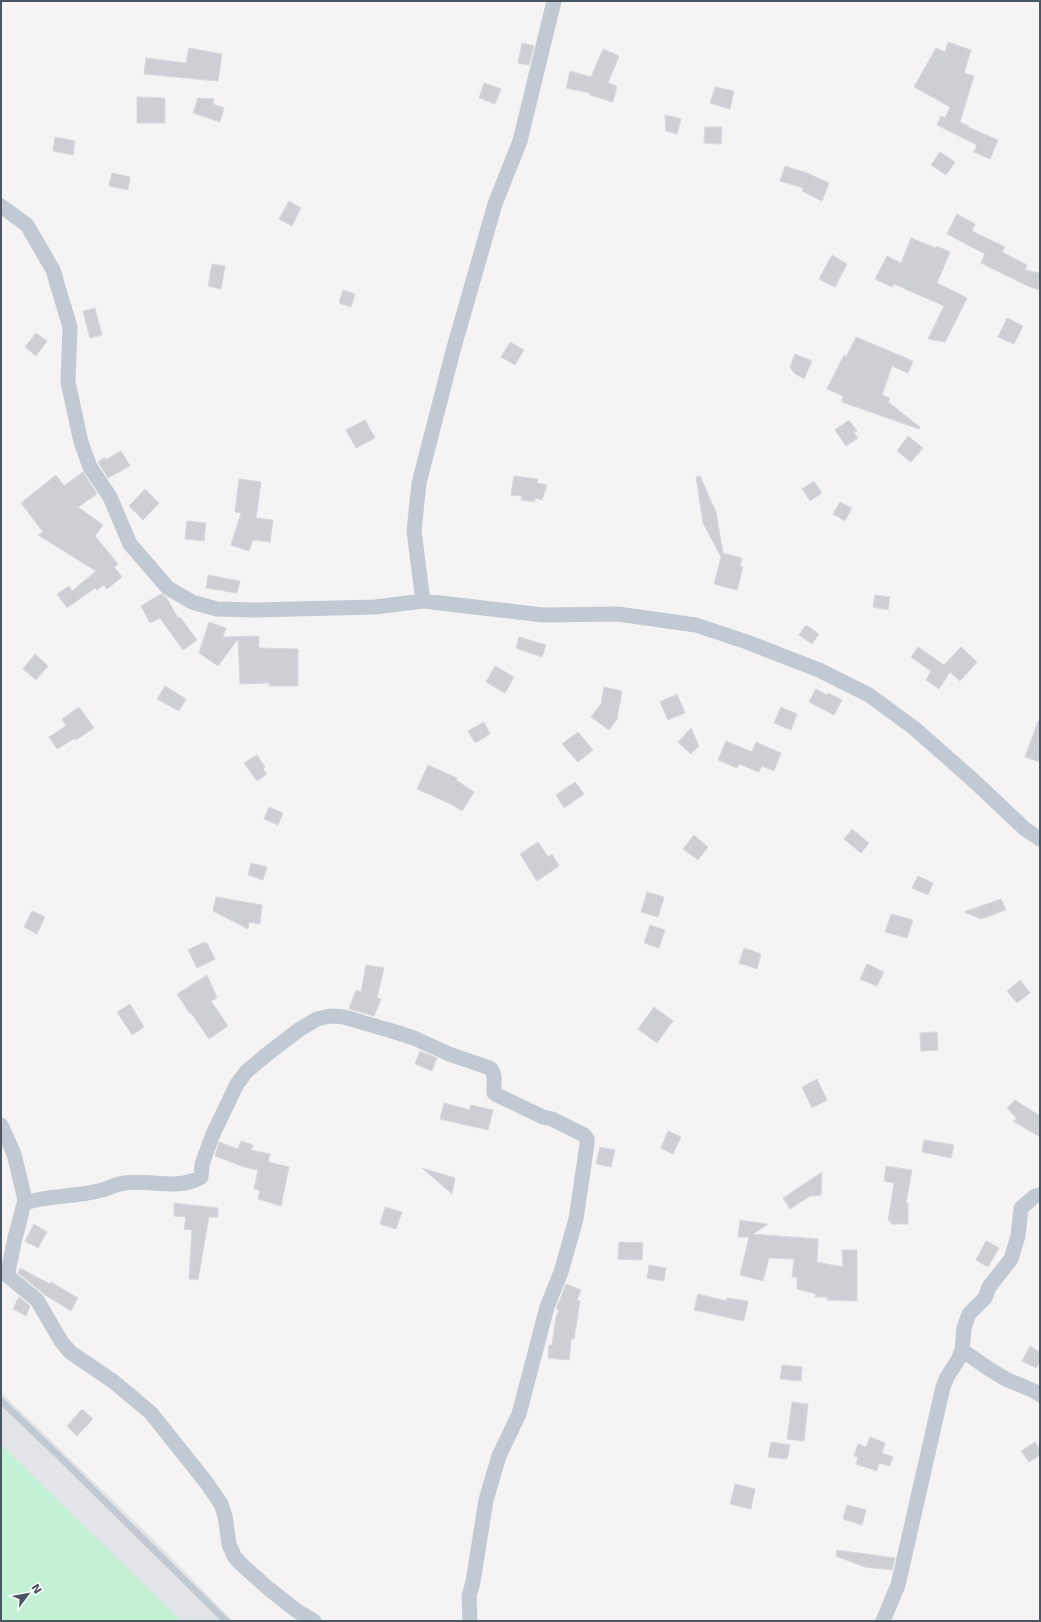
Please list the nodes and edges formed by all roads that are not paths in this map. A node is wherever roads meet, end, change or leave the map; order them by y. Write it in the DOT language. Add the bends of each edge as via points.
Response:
graph roads {
  1 [pos="554,1"];
  2 [pos="1,206"];
  3 [pos="423,601"];
  4 [pos="1040,839"];
  5 [pos="1,1124"];
  6 [pos="1040,1195"];
  7 [pos="25,1203"];
  8 [pos="962,1350"];
  9 [pos="1040,1395"];
  10 [pos="1,1401"];
  11 [pos="226,1621"];
  12 [pos="314,1621"];
  13 [pos="470,1621"];
  14 [pos="883,1621"];
  1 -- 3 [label="street" via="520,141 495,204 452,352 419,483 414,531"];
  2 -- 3 [label="street" via="27,226 53,270 70,327 68,382 80,442 90,468 110,497 130,544 168,588 192,602 217,609 375,607"];
  3 -- 4 [label="street" via="543,615 618,614 696,625 747,642 818,670 869,695 914,728 1025,830"];
  5 -- 7 [label="street" via="14,1154"];
  6 -- 8 [label="street" via="1021,1208 1018,1236 1011,1259 985,1298 969,1314 964,1328"];
  7 -- 12 [label="street" via="15,1238 9,1277 37,1300 70,1352 114,1382 151,1413 221,1504 229,1544 240,1563 274,1594"];
  7 -- 13 [label="street" via="99,1191 126,1182 193,1182 201,1177 202,1164 213,1134 237,1084 246,1072 300,1029 317,1019 330,1016 344,1017 414,1038 449,1054 490,1068 495,1076 494,1093 584,1135 587,1144 576,1219 562,1272 547,1307 519,1414 499,1456 486,1500 469,1596"];
  8 -- 9 [label="street" via="1008,1380"];
  8 -- 14 [label="street" via="943,1387 898,1585"];
  10 -- 11 [label="lane"];
}
